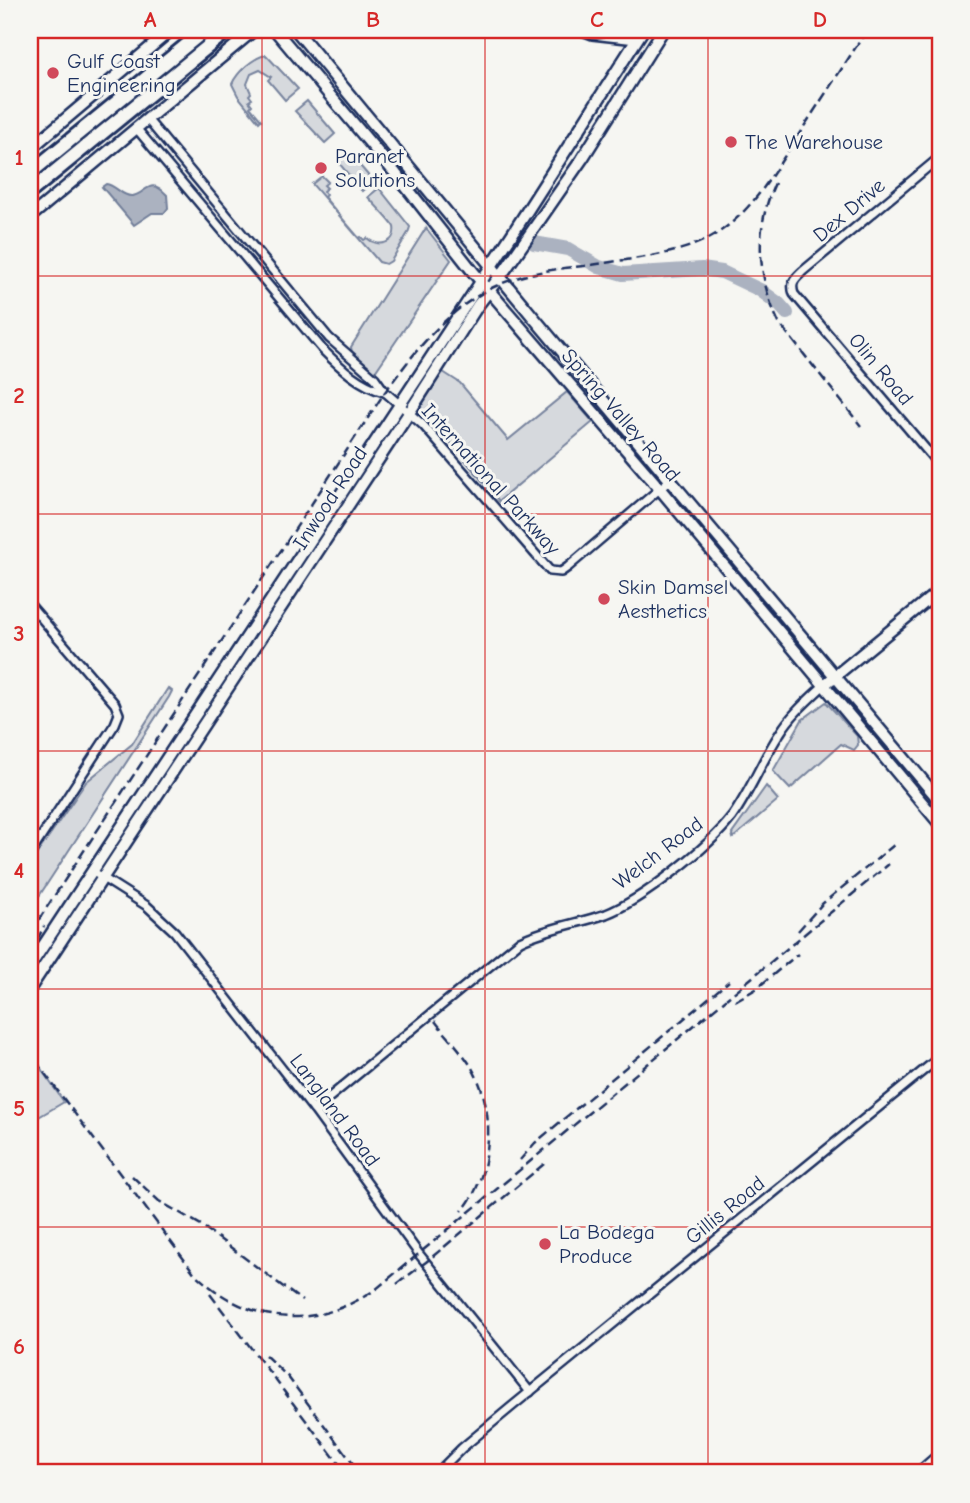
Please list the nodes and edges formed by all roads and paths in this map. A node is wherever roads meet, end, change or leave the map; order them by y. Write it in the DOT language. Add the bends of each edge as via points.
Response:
graph roads {
  1 [pos="171,30"];
  2 [pos="205,30"];
  3 [pos="228,30"];
  4 [pos="246,30"];
  5 [pos="254,30"];
  6 [pos="275,30"];
  7 [pos="296,30"];
  8 [pos="579,30"];
  9 [pos="643,30"];
  10 [pos="663,30"];
  11 [pos="636,40"];
  12 [pos="241,41"];
  13 [pos="651,48"];
  14 [pos="146,120"];
  15 [pos="136,128"];
  16 [pos="566,147"];
  17 [pos="30,149"];
  18 [pos="940,157"];
  19 [pos="582,159"];
  20 [pos="30,173"];
  21 [pos="396,174"];
  22 [pos="30,192"];
  23 [pos="434,198"];
  24 [pos="30,217"];
  25 [pos="430,217"];
  26 [pos="454,222"];
  27 [pos="491,266"];
  28 [pos="499,277"];
  29 [pos="481,280"];
  30 [pos="488,290"];
  31 [pos="794,295"];
  32 [pos="385,392"];
  33 [pos="399,404"];
  34 [pos="607,405"];
  35 [pos="409,413"];
  36 [pos="596,415"];
  37 [pos="940,466"];
  38 [pos="670,480"];
  39 [pos="660,489"];
  40 [pos="298,558"];
  41 [pos="309,565"];
  42 [pos="940,590"];
  43 [pos="30,605"];
  44 [pos="835,676"];
  45 [pos="823,686"];
  46 [pos="179,738"];
  47 [pos="191,745"];
  48 [pos="940,801"];
  49 [pos="940,824"];
  50 [pos="30,854"];
  51 [pos="92,871"];
  52 [pos="102,877"];
  53 [pos="30,966"];
  54 [pos="30,988"];
  55 [pos="940,1057"];
  56 [pos="314,1110"];
  57 [pos="530,1392"];
  58 [pos="940,1453"];
  59 [pos="437,1473"];
  60 [pos="916,1473"];
  1 -- 17 [label="main road"];
  2 -- 20 [label="highway"];
  3 -- 22 [label="highway"];
  4 -- 12 [label="main road"];
  5 -- 12 [label="main road"];
  6 -- 21 [label="main road, Spring Valley Road"];
  7 -- 23 [label="main road, Spring Valley Road"];
  8 -- 11 [label="street"];
  9 -- 11 [label="main road, Inwood Road"];
  10 -- 13 [label="main road, Inwood Road"];
  11 -- 13 [label="main road"];
  11 -- 16 [label="main road, Inwood Road"];
  12 -- 14 [label="main road"];
  13 -- 19 [label="main road, Inwood Road"];
  14 -- 15 [label="main road"];
  14 -- 32 [label="street, International Parkway" via="321,329"];
  15 -- 24 [label="main road"];
  15 -- 32 [label="street, International Parkway" via="323,350 357,380"];
  16 -- 19 [label="main road"];
  16 -- 27 [label="main road, Inwood Road"];
  18 -- 31 [label="street, Dex Drive" via="794,279"];
  19 -- 28 [label="main road, Inwood Road"];
  21 -- 23 [label="main road" via="424,198"];
  21 -- 25 [label="main road, Spring Valley Road"];
  23 -- 26 [label="main road, Spring Valley Road"];
  25 -- 26 [label="main road" via="439,214"];
  25 -- 29 [label="main road, Spring Valley Road"];
  26 -- 27 [label="main road, Spring Valley Road"];
  27 -- 28 [label="main road, Spring Valley Road"];
  27 -- 29 [label="main road, Inwood Road"];
  28 -- 30 [label="main road, Inwood Road"];
  28 -- 34 [label="main road, Spring Valley Road"];
  29 -- 30 [label="main road, Spring Valley Road"];
  29 -- 33 [label="main road, Inwood Road"];
  30 -- 35 [label="main road, Inwood Road"];
  30 -- 36 [label="main road, Spring Valley Road"];
  31 -- 37 [label="street, Olin Road"];
  32 -- 33 [label="street, International Parkway"];
  33 -- 35 [label="street, International Parkway"];
  33 -- 40 [label="main road, Inwood Road"];
  34 -- 36 [label="main road"];
  34 -- 38 [label="main road, Spring Valley Road"];
  35 -- 39 [label="street, International Parkway" via="555,573"];
  35 -- 41 [label="main road, Inwood Road"];
  36 -- 39 [label="main road, Spring Valley Road"];
  38 -- 39 [label="street, International Parkway"];
  38 -- 44 [label="main road, Spring Valley Road"];
  39 -- 45 [label="main road, Spring Valley Road"];
  40 -- 41 [label="main road"];
  40 -- 46 [label="main road, Inwood Road"];
  41 -- 47 [label="main road, Inwood Road"];
  42 -- 44 [label="main road, Welch Road"];
  43 -- 50 [label="street" via="115,704 118,715"];
  44 -- 45 [label="main road, Welch Road"];
  44 -- 48 [label="main road, Spring Valley Road"];
  45 -- 49 [label="main road, Spring Valley Road"];
  45 -- 56 [label="street, Welch Road" via="779,734 731,818 675,870 607,914 520,941"];
  46 -- 47 [label="main road"];
  46 -- 51 [label="main road, Inwood Road"];
  47 -- 52 [label="main road, Inwood Road"];
  51 -- 52 [label="street, Langland Road"];
  51 -- 53 [label="main road, Inwood Road"];
  52 -- 54 [label="main road, Inwood Road"];
  52 -- 56 [label="street, Langland Road" via="148,906 175,932"];
  55 -- 57 [label="street, Gillis Road"];
  56 -- 57 [label="street, Langland Road" via="419,1254"];
  57 -- 59 [label="street, Gillis Road"];
  58 -- 60 [label="street"];
}
